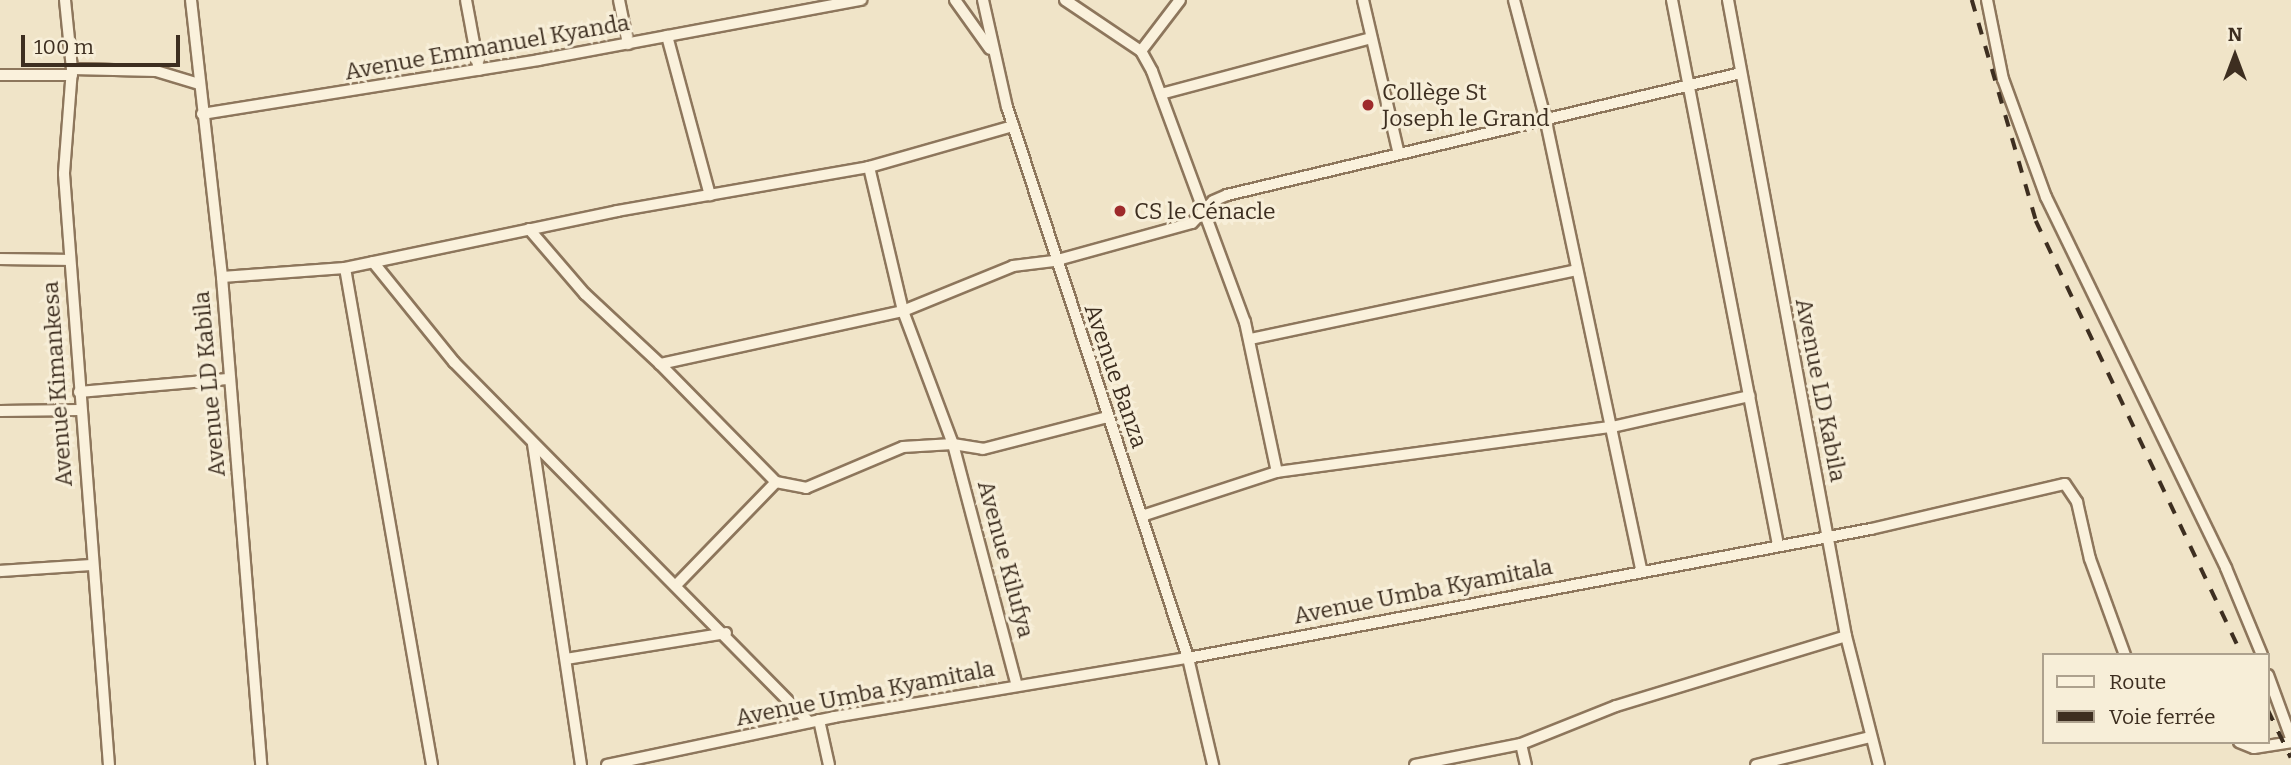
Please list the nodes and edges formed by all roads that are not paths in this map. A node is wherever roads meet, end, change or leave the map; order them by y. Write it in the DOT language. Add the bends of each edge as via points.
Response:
graph roads {
  1 [pos="65,0"];
  2 [pos="191,0"];
  3 [pos="466,0"];
  4 [pos="620,0"];
  5 [pos="861,0"];
  6 [pos="955,0"];
  7 [pos="983,0"];
  8 [pos="1065,0"];
  9 [pos="1180,0"];
  10 [pos="1363,0"];
  11 [pos="1514,0"];
  12 [pos="1672,0"];
  13 [pos="1728,0"];
  14 [pos="1987,0"];
  15 [pos="667,36"];
  16 [pos="1371,38"];
  17 [pos="628,44"];
  18 [pos="992,51"];
  19 [pos="1141,51"];
  20 [pos="480,71"];
  21 [pos="72,72"];
  22 [pos="1741,73"];
  23 [pos="0,75"];
  24 [pos="1690,83"];
  25 [pos="199,84"];
  26 [pos="1161,94"];
  27 [pos="202,114"];
  28 [pos="1545,117"];
  29 [pos="1013,126"];
  30 [pos="1398,150"];
  31 [pos="870,167"];
  32 [pos="710,195"];
  33 [pos="1202,214"];
  34 [pos="529,229"];
  35 [pos="0,259"];
  36 [pos="70,260"];
  37 [pos="1054,261"];
  38 [pos="373,262"];
  39 [pos="345,268"];
  40 [pos="1574,271"];
  41 [pos="222,277"];
  42 [pos="903,311"];
  43 [pos="1250,339"];
  44 [pos="660,364"];
  45 [pos="227,379"];
  46 [pos="79,391"];
  47 [pos="1749,396"];
  48 [pos="80,410"];
  49 [pos="0,411"];
  50 [pos="1108,416"];
  51 [pos="1612,427"];
  52 [pos="533,444"];
  53 [pos="953,444"];
  54 [pos="1277,472"];
  55 [pos="776,482"];
  56 [pos="1142,516"];
  57 [pos="1827,537"];
  58 [pos="1778,545"];
  59 [pos="90,565"];
  60 [pos="1641,570"];
  61 [pos="0,571"];
  62 [pos="678,583"];
  63 [pos="726,633"];
  64 [pos="1846,636"];
  65 [pos="2124,653"];
  66 [pos="2261,653"];
  67 [pos="1188,658"];
  68 [pos="566,659"];
  69 [pos="2270,681"];
  70 [pos="1017,686"];
  71 [pos="814,721"];
  72 [pos="1870,737"];
  73 [pos="2291,740"];
  74 [pos="1521,744"];
  75 [pos="2244,744"];
  76 [pos="109,765"];
  77 [pos="261,765"];
  78 [pos="432,765"];
  79 [pos="581,765"];
  80 [pos="607,765"];
  81 [pos="829,765"];
  82 [pos="1213,765"];
  83 [pos="1415,765"];
  84 [pos="1526,765"];
  85 [pos="1756,765"];
  86 [pos="1878,765"];
  1 -- 21 [label="street, Avenue Kimankesa"];
  2 -- 25 [label="street, Avenue LD Kabila"];
  3 -- 20 [label="street"];
  4 -- 17 [label="street"];
  5 -- 15 [label="street, Avenue Emmanuel Kyanda"];
  6 -- 18 [label="street"];
  7 -- 18 [label="street, Avenue Banza"];
  8 -- 19 [label="street"];
  9 -- 19 [label="street"];
  10 -- 16 [label="street"];
  11 -- 28 [label="street"];
  12 -- 24 [label="street"];
  13 -- 22 [label="street, Avenue LD Kabila"];
  14 -- 66 [label="street" via="2003,79 2046,197 2226,568"];
  15 -- 17 [label="street, Avenue Emmanuel Kyanda"];
  15 -- 32 [label="street"];
  16 -- 26 [label="street"];
  16 -- 30 [label="street"];
  17 -- 20 [label="street, Avenue Emmanuel Kyanda"];
  18 -- 29 [label="street, Avenue Banza"];
  19 -- 26 [label="street"];
  20 -- 27 [label="street, Avenue Emmanuel Kyanda"];
  21 -- 23 [label="street"];
  21 -- 25 [label="street" via="133,68"];
  21 -- 36 [label="street, Avenue Kimankesa" via="64,174"];
  22 -- 24 [label="street"];
  22 -- 57 [label="street, Avenue LD Kabila"];
  24 -- 28 [label="street"];
  24 -- 47 [label="street"];
  25 -- 27 [label="street, Avenue LD Kabila"];
  26 -- 33 [label="street"];
  27 -- 41 [label="street, Avenue LD Kabila"];
  28 -- 30 [label="street"];
  28 -- 40 [label="street"];
  29 -- 31 [label="street"];
  29 -- 37 [label="street, Avenue Banza"];
  30 -- 33 [label="street" via="1227,195 1213,201"];
  31 -- 32 [label="street"];
  31 -- 42 [label="street, Avenue Kilufya"];
  32 -- 34 [label="street"];
  33 -- 37 [label="street" via="1192,223"];
  33 -- 43 [label="street"];
  34 -- 38 [label="street"];
  34 -- 44 [label="street" via="585,293"];
  35 -- 36 [label="street"];
  36 -- 46 [label="street, Avenue Kimankesa"];
  37 -- 42 [label="street" via="1013,266"];
  37 -- 50 [label="street, Avenue Banza"];
  38 -- 39 [label="street"];
  38 -- 52 [label="street" via="438,344"];
  39 -- 41 [label="street"];
  39 -- 78 [label="street"];
  40 -- 43 [label="street"];
  40 -- 51 [label="street"];
  41 -- 45 [label="street, Avenue LD Kabila"];
  42 -- 44 [label="street"];
  42 -- 53 [label="street, Avenue Kilufya"];
  43 -- 54 [label="street"];
  44 -- 55 [label="street"];
  45 -- 46 [label="street"];
  45 -- 77 [label="street, Avenue LD Kabila"];
  46 -- 48 [label="street, Avenue Kimankesa"];
  47 -- 51 [label="street"];
  47 -- 58 [label="street"];
  48 -- 49 [label="street"];
  48 -- 59 [label="street, Avenue Kimankesa"];
  50 -- 53 [label="street" via="983,449"];
  50 -- 56 [label="street, Avenue Banza"];
  51 -- 54 [label="street"];
  51 -- 60 [label="street"];
  52 -- 62 [label="street"];
  52 -- 68 [label="street"];
  53 -- 55 [label="street" via="903,447 806,488"];
  53 -- 70 [label="street, Avenue Kilufya"];
  54 -- 56 [label="street"];
  55 -- 62 [label="street"];
  56 -- 67 [label="street, Avenue Banza"];
  57 -- 58 [label="street, Avenue Umba Kyamitala"];
  57 -- 64 [label="street, Avenue LD Kabila"];
  57 -- 65 [label="street, Avenue Umba Kyamitala" via="2065,484 2077,502 2090,559"];
  58 -- 60 [label="street, Avenue Umba Kyamitala"];
  59 -- 61 [label="street"];
  59 -- 76 [label="street, Avenue Kimankesa"];
  60 -- 67 [label="street, Avenue Umba Kyamitala"];
  62 -- 63 [label="street"];
  63 -- 68 [label="street"];
  63 -- 71 [label="street"];
  64 -- 72 [label="street, Avenue LD Kabila"];
  64 -- 74 [label="street" via="1616,706"];
  67 -- 70 [label="street, Avenue Umba Kyamitala"];
  67 -- 82 [label="street, Avenue Banza"];
  68 -- 79 [label="street"];
  69 -- 73 [label="street"];
  70 -- 71 [label="street, Avenue Umba Kyamitala"];
  71 -- 80 [label="street, Avenue Umba Kyamitala"];
  71 -- 81 [label="street"];
  72 -- 85 [label="street"];
  72 -- 86 [label="street, Avenue LD Kabila"];
  73 -- 75 [label="street" via="2253,748"];
  74 -- 83 [label="street"];
  74 -- 84 [label="street"];
}
